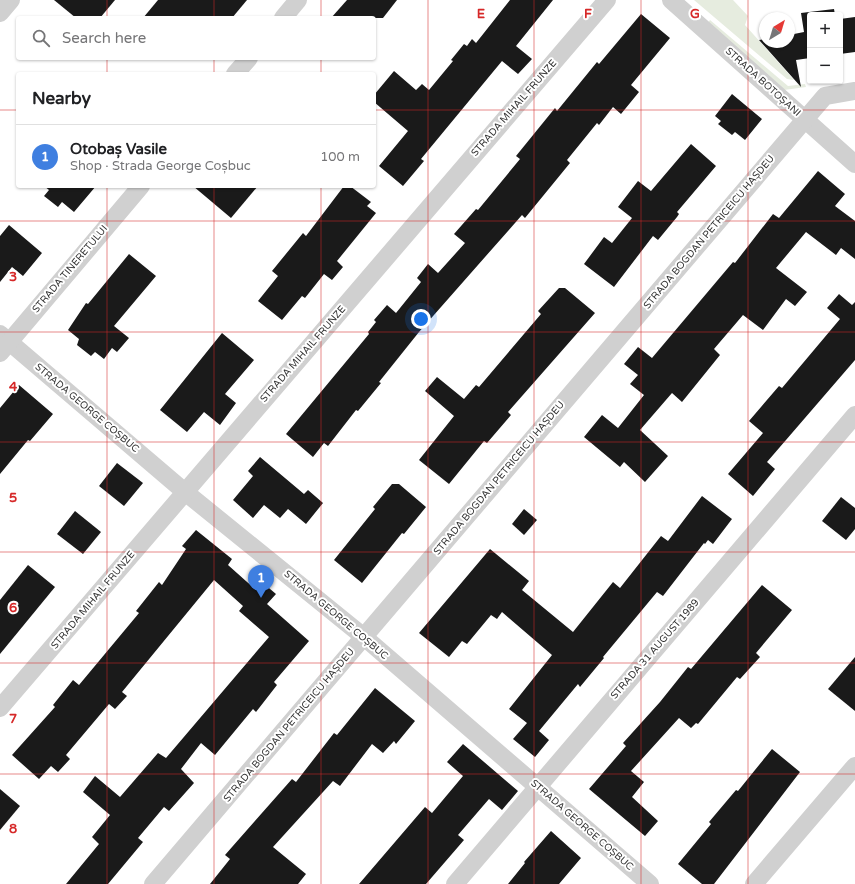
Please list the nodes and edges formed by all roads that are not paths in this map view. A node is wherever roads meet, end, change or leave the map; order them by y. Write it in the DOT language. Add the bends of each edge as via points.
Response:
graph roads {
  1 [pos="11,0"];
  2 [pos="298,0"];
  3 [pos="608,0"];
  4 [pos="671,0"];
  5 [pos="0,13"];
  6 [pos="285,16"];
  7 [pos="247,60"];
  8 [pos="238,72"];
  9 [pos="855,92"];
  10 [pos="805,120"];
  11 [pos="855,164"];
  12 [pos="139,188"];
  13 [pos="3,343"];
  14 [pos="855,415"];
  15 [pos="185,492"];
  16 [pos="364,637"];
  17 [pos="0,708"];
  18 [pos="855,766"];
  19 [pos="537,786"];
  20 [pos="153,884"];
  21 [pos="455,884"];
  22 [pos="650,884"];
  23 [pos="754,884"];
  1 -- 5 [label="street"];
  2 -- 6 [label="street"];
  3 -- 15 [label="street, STRADA MIHAIL FRUNZE"];
  4 -- 10 [label="street, STRADA BOTOȘANI"];
  7 -- 8 [label="street"];
  9 -- 10 [label="street, STRADA BOGDAN PETRICEICU HAȘDEU" via="825,96"];
  10 -- 11 [label="street, STRADA BOTOȘANI"];
  10 -- 16 [label="street, STRADA BOGDAN PETRICEICU HAȘDEU"];
  12 -- 13 [label="street, STRADA TINERETULUI"];
  13 -- 15 [label="street, STRADA GEORGE COȘBUC"];
  14 -- 19 [label="street, STRADA 31 AUGUST 1989"];
  15 -- 16 [label="street, STRADA GEORGE COȘBUC"];
  15 -- 17 [label="street, STRADA MIHAIL FRUNZE"];
  16 -- 19 [label="street, STRADA GEORGE COȘBUC"];
  16 -- 20 [label="street, STRADA BOGDAN PETRICEICU HAȘDEU"];
  18 -- 23 [label="street"];
  19 -- 21 [label="street, STRADA 31 AUGUST 1989"];
  19 -- 22 [label="street, STRADA GEORGE COȘBUC"];
}
